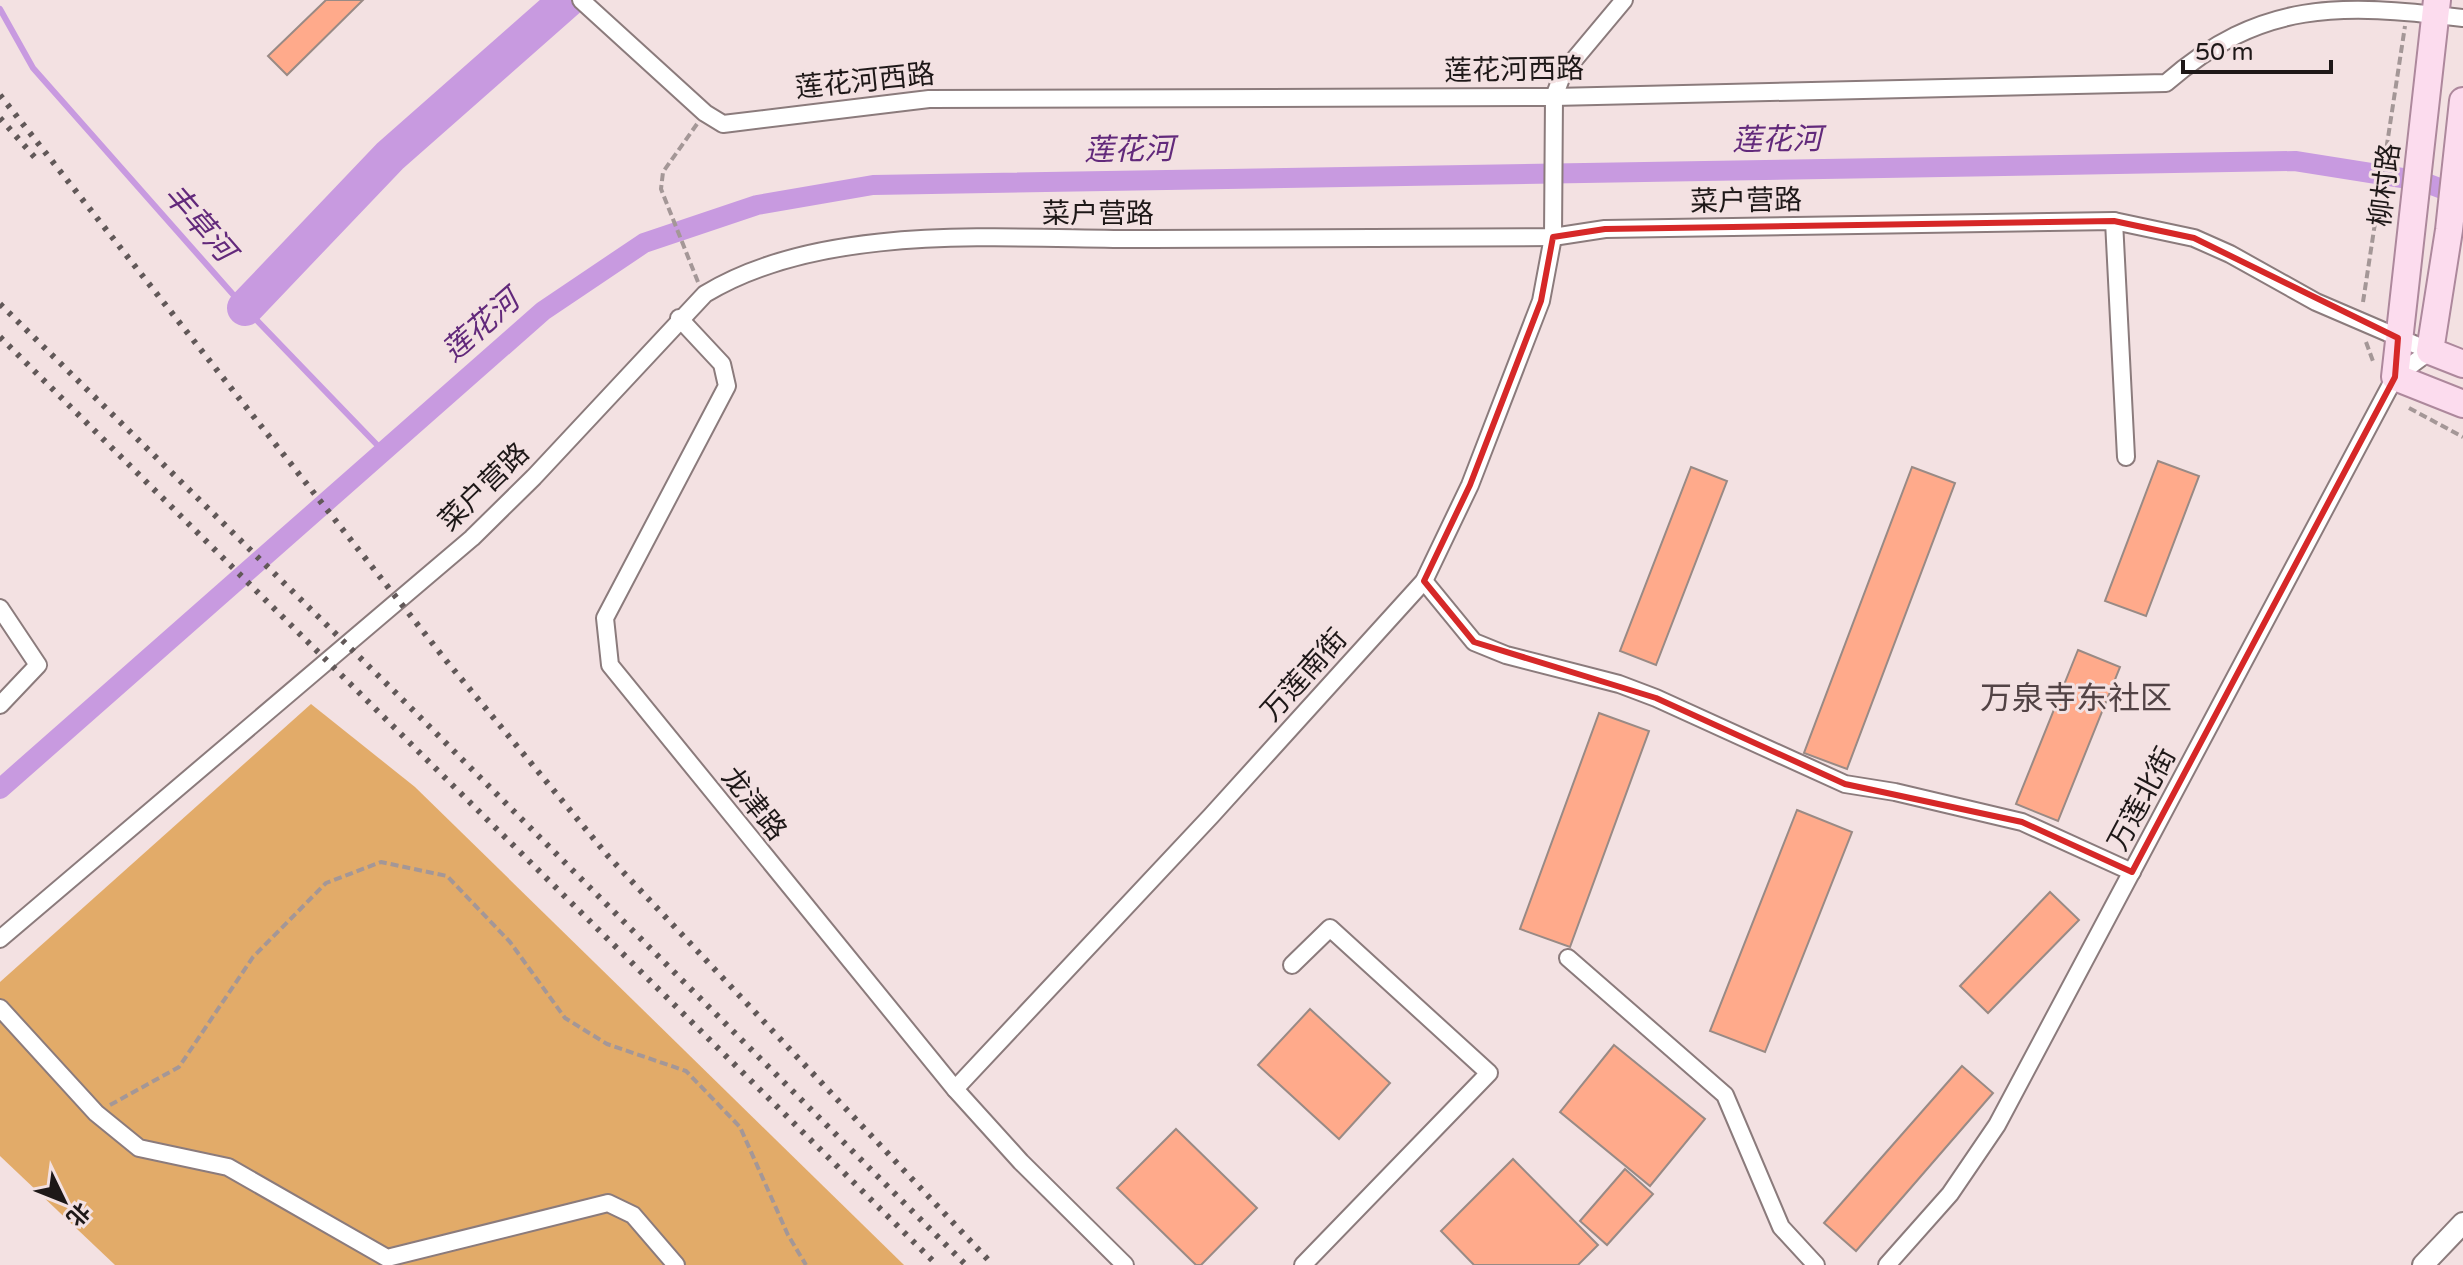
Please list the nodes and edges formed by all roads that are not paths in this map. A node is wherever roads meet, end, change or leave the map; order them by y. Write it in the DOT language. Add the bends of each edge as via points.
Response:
graph roads {
  1 [pos="581,0"];
  2 [pos="1624,0"];
  3 [pos="2436,7"];
  4 [pos="2463,18"];
  5 [pos="1554,97"];
  6 [pos="2463,101"];
  7 [pos="2114,221"];
  8 [pos="1553,237"];
  9 [pos="679,318"];
  10 [pos="2398,338"];
  11 [pos="2430,351"];
  12 [pos="2463,364"];
  13 [pos="2395,377"];
  14 [pos="2463,404"];
  15 [pos="2126,457"];
  16 [pos="1424,581"];
  17 [pos="0,608"];
  18 [pos="0,705"];
  19 [pos="2132,872"];
  20 [pos="0,939"];
  21 [pos="1568,958"];
  22 [pos="1292,965"];
  23 [pos="0,1008"];
  24 [pos="955,1089"];
  25 [pos="2463,1223"];
  26 [pos="676,1265"];
  27 [pos="1125,1265"];
  28 [pos="1303,1265"];
  29 [pos="1816,1265"];
  30 [pos="1887,1265"];
  31 [pos="2423,1265"];
  1 -- 5 [label="street, 莲花河西路" via="723,124 929,99"];
  2 -- 5 [label="street" via="1563,73"];
  3 -- 4 [label="street, 莲花河西路"];
  3 -- 5 [label="street, 莲花河西路" via="2305,6 2284,11 2244,24 2207,46 2166,83"];
  3 -- 10 [label="main road, 柳村路"];
  5 -- 8 [label="street, 万莲南街"];
  6 -- 11 [label="main road"];
  7 -- 8 [label="street, 菜户营路" via="1605,229"];
  7 -- 10 [label="street, 菜户营路" via="2194,238"];
  7 -- 15 [label="street"];
  8 -- 9 [label="street, 菜户营路" via="888,241 764,267 705,294"];
  8 -- 16 [label="street, 万莲南街" via="1541,301 1470,485"];
  9 -- 20 [label="street, 菜户营路" via="472,538"];
  9 -- 24 [label="street, 龙津路" via="722,364 727,386 605,618 610,665"];
  10 -- 11 [label="street, 菜户营路"];
  10 -- 13 [label="main road, 柳村路"];
  11 -- 12 [label="main road"];
  11 -- 13 [label="street, 万莲北街"];
  13 -- 14 [label="main road"];
  13 -- 19 [label="street, 万莲北街"];
  16 -- 19 [label="street" via="1474,642 1643,693 1845,784 2022,822"];
  16 -- 24 [label="street, 万莲南街"];
  17 -- 18 [label="street" via="38,665"];
  19 -- 30 [label="street, 万莲北街" via="1990,1136 1950,1194"];
  21 -- 29 [label="street" via="1725,1095 1781,1227"];
  22 -- 28 [label="street" via="1330,928 1489,1073"];
  23 -- 26 [label="street" via="96,1113 139,1148 228,1167 387,1258 608,1203 633,1215"];
  24 -- 27 [label="street, 龙津路"];
  25 -- 31 [label="street"];
}
